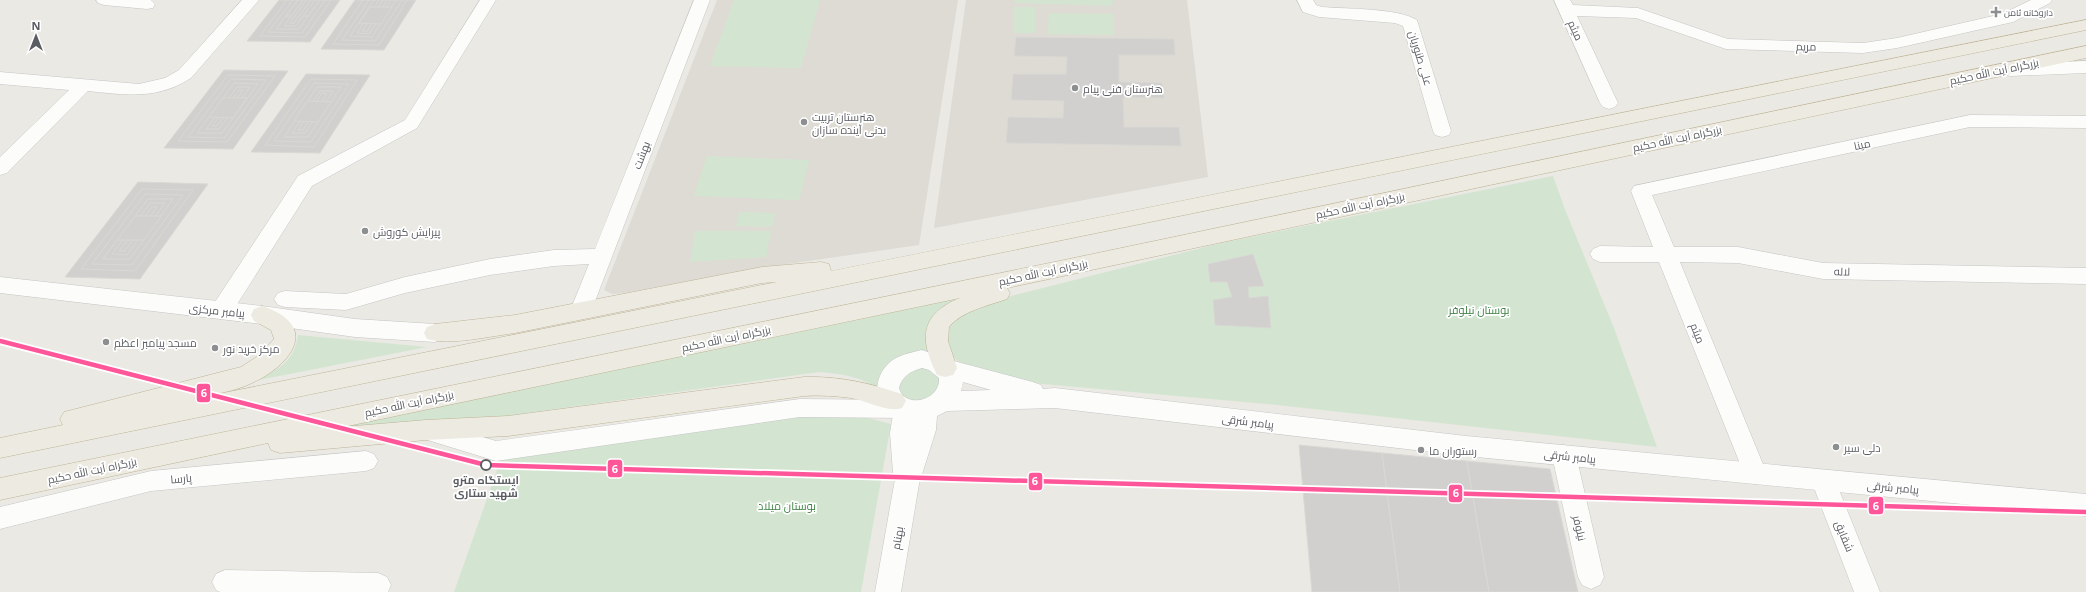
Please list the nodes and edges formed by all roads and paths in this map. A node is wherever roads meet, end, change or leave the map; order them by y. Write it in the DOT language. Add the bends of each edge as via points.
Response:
graph roads {
  1 [pos="104,0"];
  2 [pos="251,0"];
  3 [pos="488,0"];
  4 [pos="702,0"];
  5 [pos="1305,0"];
  6 [pos="2040,1"];
  7 [pos="147,4"];
  8 [pos="1564,5"];
  9 [pos="2086,26"];
  10 [pos="2086,52"];
  11 [pos="2086,67"];
  12 [pos="1997,70"];
  13 [pos="0,78"];
  14 [pos="83,86"];
  15 [pos="1609,103"];
  16 [pos="2086,122"];
  17 [pos="1442,131"];
  18 [pos="0,168"];
  19 [pos="1641,191"];
  20 [pos="1600,254"];
  21 [pos="1666,254"];
  22 [pos="602,256"];
  23 [pos="935,259"];
  24 [pos="1069,267"];
  25 [pos="2086,276"];
  26 [pos="0,285"];
  27 [pos="285,299"];
  28 [pos="221,311"];
  29 [pos="581,311"];
  30 [pos="262,315"];
  31 [pos="435,333"];
  32 [pos="945,368"];
  33 [pos="1055,398"];
  34 [pos="917,405"];
  35 [pos="5,447"];
  36 [pos="179,452"];
  37 [pos="1564,455"];
  38 [pos="366,461"];
  39 [pos="1755,474"];
  40 [pos="1823,480"];
  41 [pos="0,489"];
  42 [pos="2086,504"];
  43 [pos="0,518"];
  44 [pos="1591,576"];
  45 [pos="225,582"];
  46 [pos="378,585"];
  47 [pos="304,588"];
  48 [pos="888,592"];
  49 [pos="1867,592"];
  1 -- 7 [label="street"];
  2 -- 14 [label="street" via="185,74 171,83 139,90"];
  3 -- 28 [label="street" via="411,124 305,181"];
  4 -- 22 [label="street, بهشت"];
  5 -- 17 [label="street, علی طنوریان" via="1309,8 1318,12 1395,18 1411,24"];
  6 -- 8 [label="street, مریم" via="2007,18 1897,43 1863,48 1726,44 1638,13"];
  8 -- 15 [label="street, میثم"];
  9 -- 23 [label="highway"];
  10 -- 12 [label="highway, بزرگراه آیت الله حکیم"];
  11 -- 12 [label="street"];
  12 -- 24 [label="highway, بزرگراه آیت الله حکیم"];
  13 -- 14 [label="street"];
  14 -- 18 [label="street"];
  16 -- 19 [label="street, مینا" via="1970,121"];
  19 -- 21 [label="street, میثم"];
  20 -- 21 [label="street, لاله"];
  21 -- 25 [label="street, لاله" via="1738,255 1823,271"];
  21 -- 39 [label="street, میثم"];
  22 -- 27 [label="street" via="554,258 490,267 405,285 346,302"];
  22 -- 29 [label="street, بهشت"];
  23 -- 29 [label="highway" via="762,275"];
  23 -- 35 [label="highway"];
  24 -- 32 [label="highway" via="955,309 944,317 936,332"];
  24 -- 36 [label="highway, بزرگراه آیت الله حکیم"];
  26 -- 28 [label="street, پیامبر مرکزی"];
  28 -- 30 [label="street, پیامبر مرکزی"];
  29 -- 31 [label="highway" via="515,324"];
  30 -- 31 [label="street, پیامبر مرکزی" via="356,328"];
  30 -- 35 [label="highway" via="280,325 284,334 283,343 276,355 243,377 68,420"];
  32 -- 33 [label="street, پیامبر شرقی"];
  32 -- 34 [label="street" via="951,384 948,393"];
  32 -- 34 [label="street" via="939,363 922,359 905,363 892,373 888,380 888,388"];
  33 -- 34 [label="street, پیامبر شرقی"];
  33 -- 37 [label="street, پیامبر شرقی"];
  34 -- 36 [label="highway" via="854,388 818,385 508,426 426,430"];
  34 -- 48 [label="street, بهنام" via="924,430 906,484"];
  36 -- 41 [label="highway, بزرگراه آیت الله حکیم"];
  37 -- 39 [label="street, پیامبر شرقی"];
  37 -- 44 [label="street, نیلوفر"];
  38 -- 43 [label="street, پارسا" via="151,481"];
  39 -- 40 [label="street, پیامبر شرقی"];
  40 -- 42 [label="street, پیامبر شرقی"];
  40 -- 49 [label="street, شقایق"];
  45 -- 47 [label="street"];
  46 -- 47 [label="street"];
}
